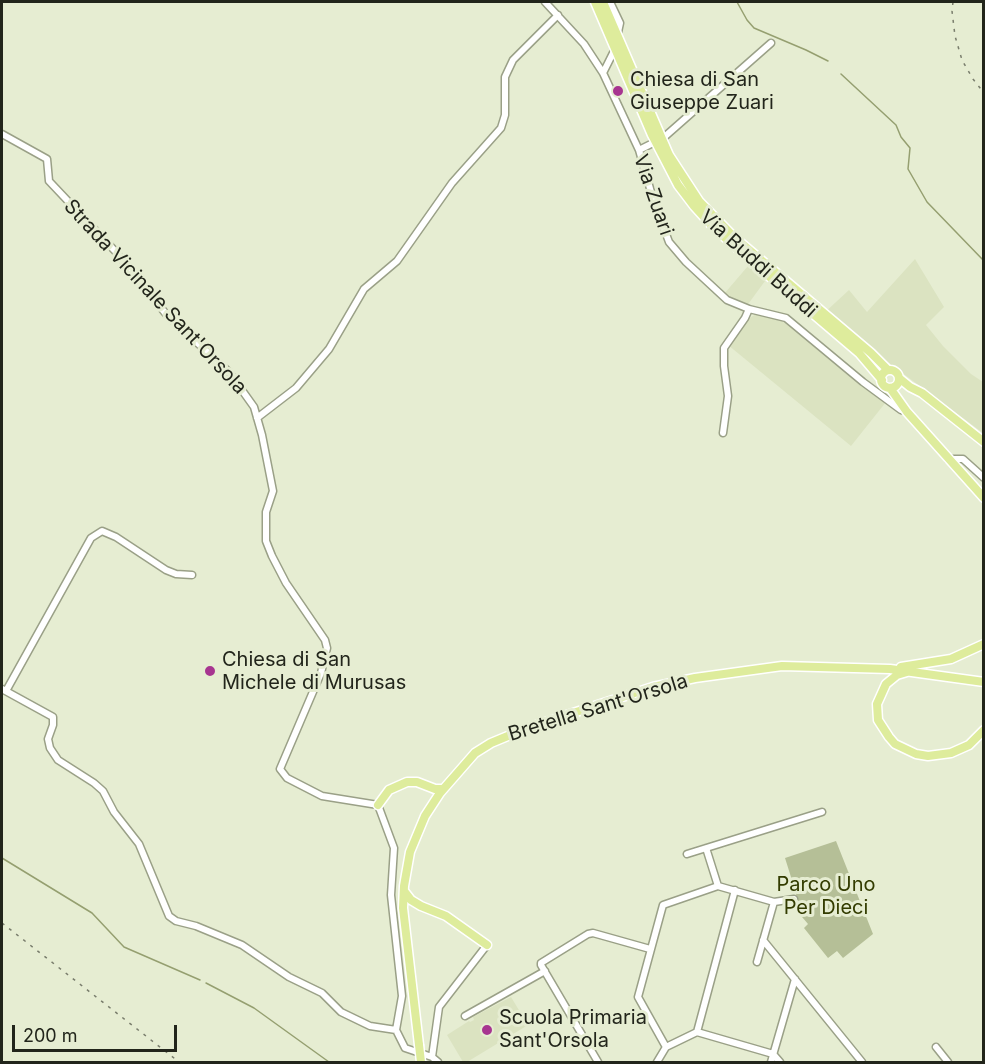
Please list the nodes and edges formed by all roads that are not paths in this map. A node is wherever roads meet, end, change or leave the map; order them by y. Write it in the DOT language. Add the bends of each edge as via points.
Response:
graph roads {
  1 [pos="545,2"];
  2 [pos="596,2"];
  3 [pos="603,2"];
  4 [pos="610,2"];
  5 [pos="558,15"];
  6 [pos="619,27"];
  7 [pos="771,43"];
  8 [pos="616,47"];
  9 [pos="603,73"];
  10 [pos="2,134"];
  11 [pos="659,140"];
  12 [pos="639,150"];
  13 [pos="749,309"];
  14 [pos="888,370"];
  15 [pos="899,378"];
  16 [pos="882,380"];
  17 [pos="890,387"];
  18 [pos="908,411"];
  19 [pos="257,418"];
  20 [pos="723,433"];
  21 [pos="984,442"];
  22 [pos="948,459"];
  23 [pos="984,478"];
  24 [pos="984,498"];
  25 [pos="192,575"];
  26 [pos="984,644"];
  27 [pos="890,669"];
  28 [pos="910,671"];
  29 [pos="984,682"];
  30 [pos="4,690"];
  31 [pos="984,730"];
  32 [pos="423,786"];
  33 [pos="443,789"];
  34 [pos="433,803"];
  35 [pos="378,805"];
  36 [pos="822,812"];
  37 [pos="706,848"];
  38 [pos="687,854"];
  39 [pos="718,886"];
  40 [pos="735,890"];
  41 [pos="404,891"];
  42 [pos="794,899"];
  43 [pos="774,902"];
  44 [pos="420,906"];
  45 [pos="404,918"];
  46 [pos="763,940"];
  47 [pos="487,945"];
  48 [pos="650,949"];
  49 [pos="757,962"];
  50 [pos="544,971"];
  51 [pos="795,979"];
  52 [pos="465,1016"];
  53 [pos="396,1030"];
  54 [pos="697,1032"];
  55 [pos="666,1047"];
  56 [pos="936,1047"];
  57 [pos="773,1054"];
  58 [pos="432,1057"];
  59 [pos="421,1062"];
  60 [pos="438,1062"];
  61 [pos="598,1062"];
  62 [pos="657,1062"];
  63 [pos="771,1062"];
  64 [pos="780,1062"];
  65 [pos="862,1062"];
  66 [pos="948,1062"];
  1 -- 5 [label="street, Via Zuari"];
  2 -- 8 [label="main road, Via Buddi Buddi"];
  3 -- 6 [label="main road, Via Buddi Buddi"];
  4 -- 6 [label="street"];
  5 -- 9 [label="street, Via Zuari"];
  5 -- 19 [label="street" via="513,60 505,77 501,128 452,183 397,261 364,289 324,355 296,388"];
  6 -- 11 [label="main road, Via Buddi Buddi"];
  7 -- 11 [label="street"];
  8 -- 9 [label="street"];
  8 -- 11 [label="main road, Via Buddi Buddi"];
  9 -- 12 [label="street, Via Zuari"];
  10 -- 19 [label="street, Strada Vicinale Sant'Orsola" via="47,159 49,182 166,314 229,372 254,407"];
  11 -- 12 [label="street"];
  11 -- 14 [label="main road, Via Buddi Buddi" via="714,218"];
  11 -- 16 [label="main road, Via Buddi Buddi" via="678,185 714,228 858,353"];
  12 -- 13 [label="street, Via Zuari" via="669,242 728,300"];
  13 -- 18 [label="street, Via Zuari" via="786,318 863,382"];
  13 -- 20 [label="street" via="724,348 728,396"];
  14 -- 15 [label="main road" via="895,371"];
  14 -- 16 [label="main road"];
  15 -- 17 [label="main road" via="896,386"];
  15 -- 21 [label="main road"];
  16 -- 17 [label="main road"];
  17 -- 18 [label="main road"];
  18 -- 22 [label="main road"];
  19 -- 35 [label="street, Strada Vicinale Sant'Orsola" via="273,491 266,512 266,542 286,583 327,648 321,673 280,770 287,778 322,796"];
  22 -- 23 [label="street" via="963,459"];
  22 -- 24 [label="main road"];
  25 -- 30 [label="street" via="166,570 102,531 91,538"];
  26 -- 27 [label="main road" via="951,660"];
  27 -- 28 [label="main road, Bretella Sant'Orsola"];
  27 -- 33 [label="main road, Bretella Sant'Orsola" via="782,666 653,687 492,743 475,753"];
  28 -- 29 [label="main road, Bretella Sant'Orsola"];
  28 -- 31 [label="main road" via="886,684 877,704 878,720 896,744 916,754 940,755 969,745"];
  30 -- 53 [label="street" via="53,717 50,748 58,760 103,791 139,844 169,916 242,945 289,977 322,993 341,1012 370,1026"];
  32 -- 33 [label="main road"];
  32 -- 34 [label="main road"];
  32 -- 35 [label="main road" via="413,781 397,786 388,790"];
  33 -- 34 [label="main road, Bretella Sant'Orsola"];
  34 -- 41 [label="main road, Bretella Sant'Orsola" via="410,852"];
  35 -- 53 [label="street" via="394,848 391,895 402,996"];
  36 -- 37 [label="street"];
  37 -- 38 [label="street"];
  37 -- 39 [label="street"];
  39 -- 40 [label="street"];
  39 -- 48 [label="street" via="663,905"];
  40 -- 43 [label="street"];
  40 -- 54 [label="street"];
  41 -- 44 [label="main road"];
  41 -- 45 [label="main road, Bretella Sant'Orsola"];
  42 -- 43 [label="street"];
  43 -- 46 [label="street"];
  44 -- 45 [label="main road" via="410,909"];
  44 -- 47 [label="main road" via="446,916"];
  45 -- 59 [label="main road, Bretella Sant'Orsola, bridge"];
  46 -- 49 [label="street"];
  46 -- 51 [label="street"];
  47 -- 58 [label="street" via="439,1007"];
  48 -- 50 [label="street" via="588,934 541,963"];
  48 -- 55 [label="street" via="638,997"];
  50 -- 52 [label="street"];
  50 -- 61 [label="street"];
  51 -- 57 [label="street"];
  51 -- 65 [label="street"];
  53 -- 58 [label="street" via="405,1048"];
  54 -- 55 [label="street"];
  54 -- 57 [label="street"];
  55 -- 62 [label="street"];
  56 -- 66 [label="street"];
  57 -- 63 [label="street"];
  57 -- 64 [label="street"];
  58 -- 60 [label="street"];
}
